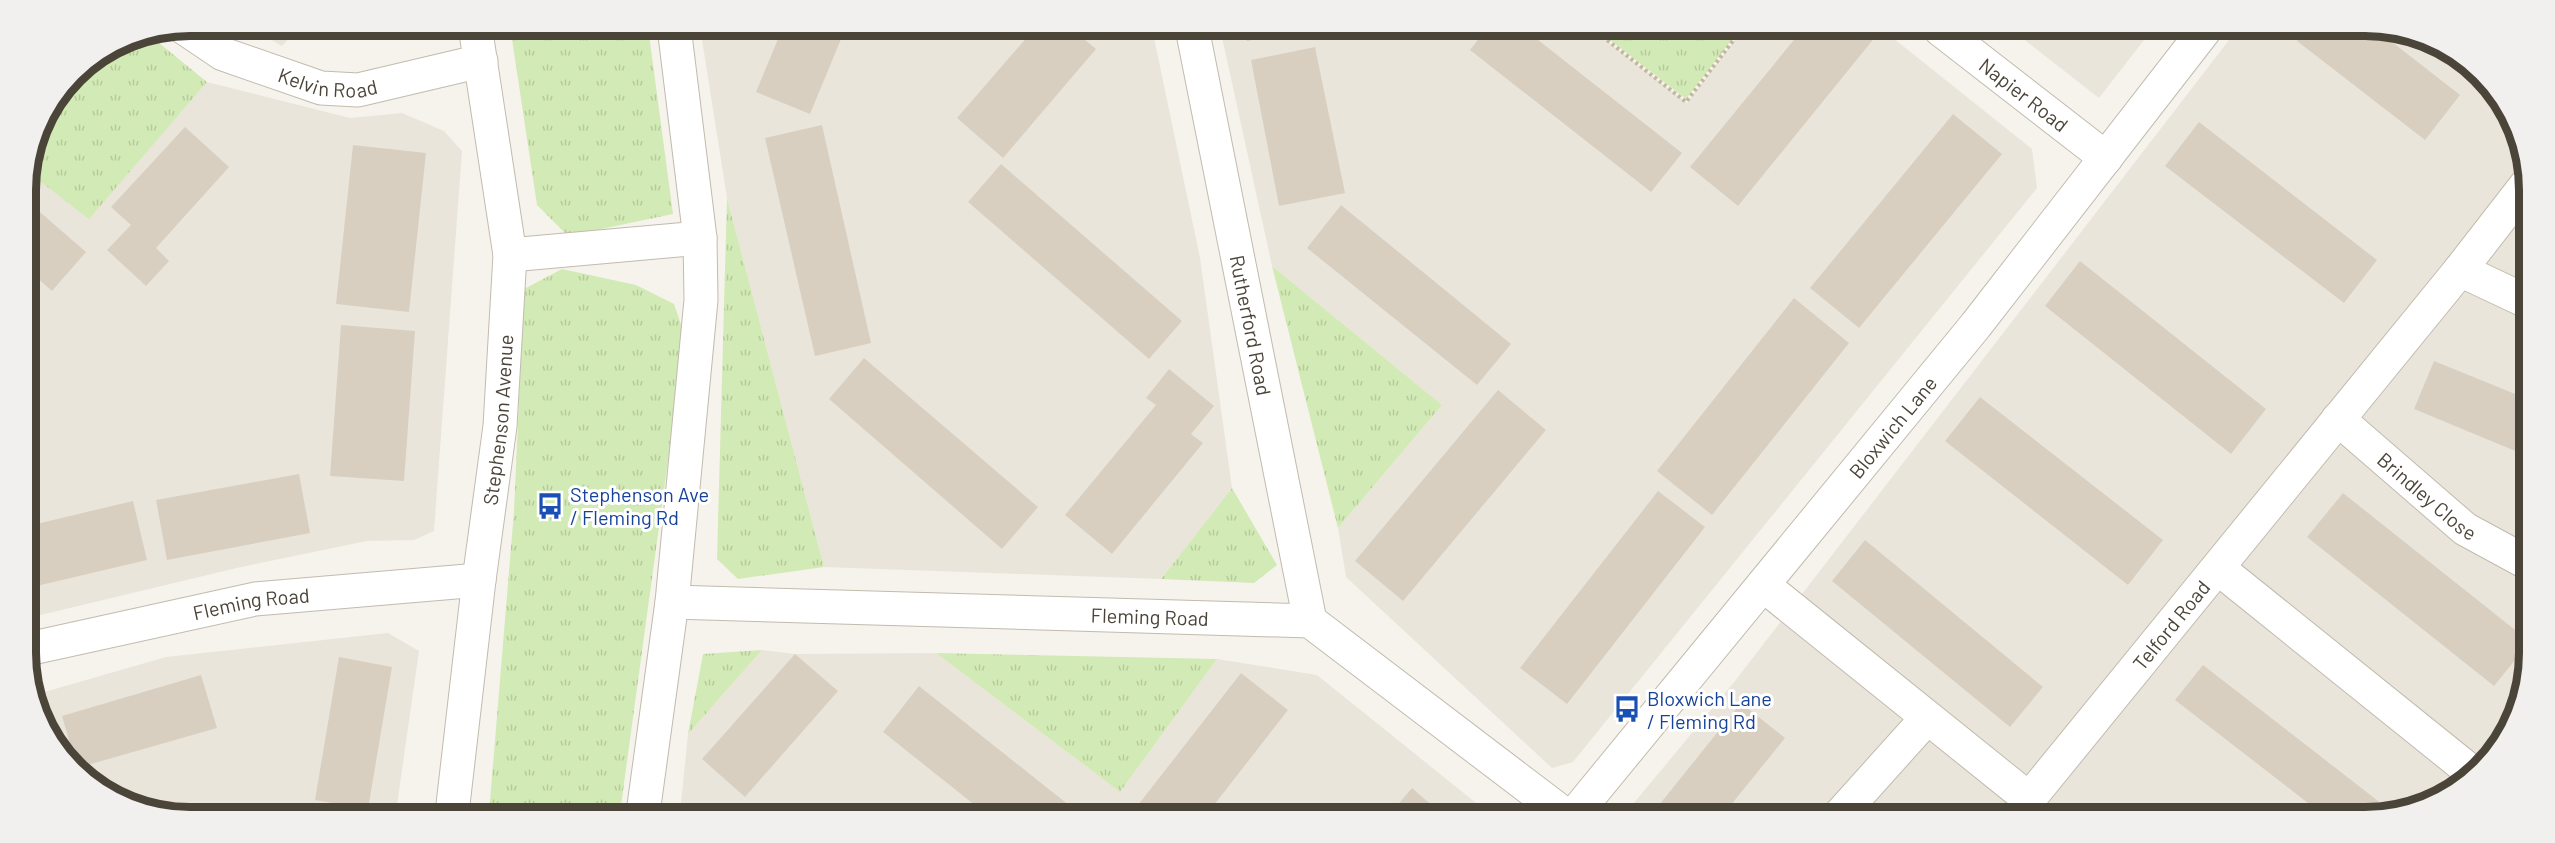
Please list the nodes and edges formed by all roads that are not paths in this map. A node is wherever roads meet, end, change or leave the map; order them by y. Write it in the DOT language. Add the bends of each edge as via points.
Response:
graph roads {
  1 [pos="196,36"];
  2 [pos="477,36"];
  3 [pos="675,36"];
  4 [pos="1194,36"];
  5 [pos="1949,36"];
  6 [pos="2200,36"];
  7 [pos="482,61"];
  8 [pos="2106,158"];
  9 [pos="2519,194"];
  10 [pos="700,238"];
  11 [pos="510,255"];
  12 [pos="2460,270"];
  13 [pos="2519,298"];
  14 [pos="2338,419"];
  15 [pos="2519,558"];
  16 [pos="2218,568"];
  17 [pos="479,580"];
  18 [pos="1763,585"];
  19 [pos="672,602"];
  20 [pos="1310,621"];
  21 [pos="36,647"];
  22 [pos="1927,718"];
  23 [pos="2467,768"];
  24 [pos="453,807"];
  25 [pos="646,807"];
  26 [pos="1554,807"];
  27 [pos="1581,807"];
  28 [pos="1847,807"];
  1 -- 7 [label="street, Kelvin Road" via="223,54 321,88 358,90"];
  2 -- 7 [label="street, Stephenson Avenue"];
  3 -- 10 [label="street"];
  4 -- 20 [label="street, Rutherford Road"];
  5 -- 8 [label="street, Napier Road"];
  6 -- 8 [label="street, Bloxwich Lane"];
  7 -- 11 [label="street, Stephenson Avenue"];
  8 -- 18 [label="street, Bloxwich Lane" via="1976,325"];
  9 -- 12 [label="street, Telford Road"];
  10 -- 11 [label="street"];
  10 -- 19 [label="street" via="701,300"];
  11 -- 17 [label="street, Stephenson Avenue" via="500,426"];
  12 -- 13 [label="street"];
  12 -- 14 [label="street, Telford Road"];
  14 -- 15 [label="street, Brindley Close" via="2465,529"];
  14 -- 16 [label="street, Telford Road"];
  16 -- 22 [label="street, Telford Road" via="2029,800"];
  16 -- 23 [label="street"];
  17 -- 21 [label="street, Fleming Road" via="255,598"];
  17 -- 24 [label="street, Stephenson Avenue"];
  18 -- 22 [label="street, Telford Road"];
  18 -- 27 [label="street, Bloxwich Lane"];
  19 -- 20 [label="street, Fleming Road"];
  19 -- 25 [label="street"];
  20 -- 26 [label="street"];
  22 -- 28 [label="street"];
}
